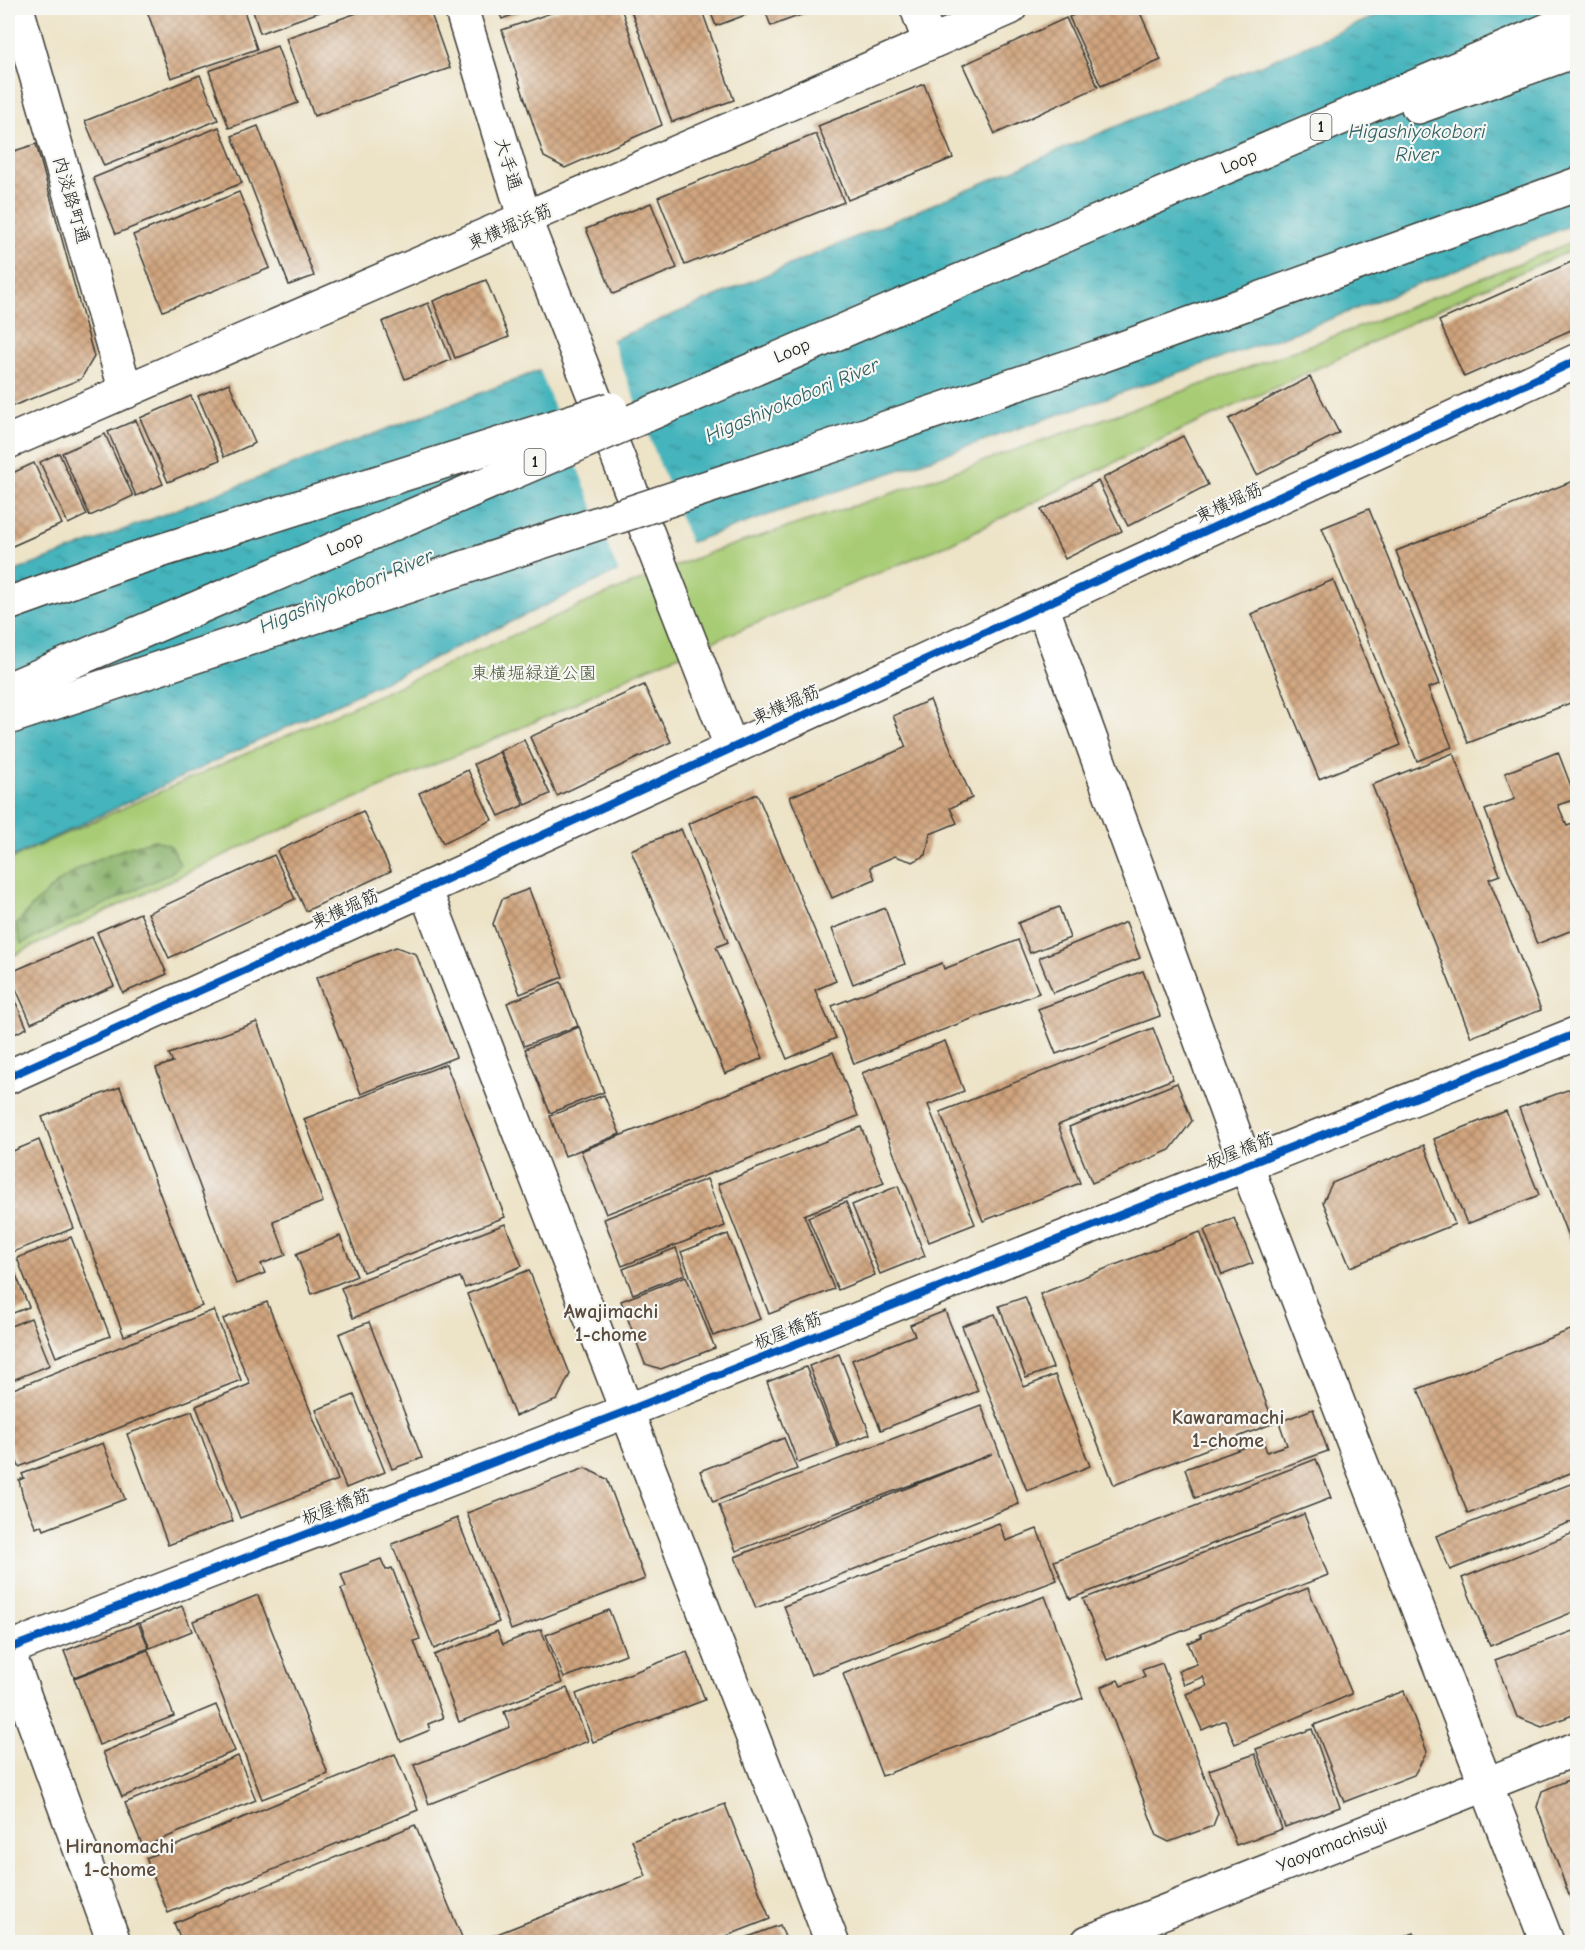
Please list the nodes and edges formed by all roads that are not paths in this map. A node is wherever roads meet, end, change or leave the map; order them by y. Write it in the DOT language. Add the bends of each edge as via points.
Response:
graph roads {
  1 [pos="17,8"];
  2 [pos="461,8"];
  3 [pos="917,8"];
  4 [pos="1011,8"];
  5 [pos="1578,17"];
  6 [pos="930,42"];
  7 [pos="1578,50"];
  8 [pos="1578,184"];
  9 [pos="525,220"];
  10 [pos="1064,236"];
  11 [pos="776,358"];
  12 [pos="1578,360"];
  13 [pos="126,392"];
  14 [pos="8,442"];
  15 [pos="8,604"];
  16 [pos="1042,606"];
  17 [pos="8,689"];
  18 [pos="8,718"];
  19 [pos="731,746"];
  20 [pos="425,889"];
  21 [pos="1578,1033"];
  22 [pos="8,1077"];
  23 [pos="1246,1165"];
  24 [pos="627,1411"];
  25 [pos="8,1650"];
  26 [pos="1578,1748"];
  27 [pos="1486,1784"];
  28 [pos="114,1942"];
  29 [pos="832,1942"];
  30 [pos="1088,1942"];
  31 [pos="1547,1942"];
  1 -- 13 [label="main road, 内淡路町通"];
  2 -- 9 [label="main road, 大手通"];
  3 -- 6 [label="main road"];
  4 -- 6 [label="main road, 東横堀浜筋"];
  5 -- 10 [label="main road, Loop / 1"];
  6 -- 9 [label="main road, 東横堀浜筋"];
  7 -- 10 [label="main road"];
  8 -- 18 [label="main road, bridge" via="1098,357"];
  9 -- 13 [label="main road, 東横堀浜筋"];
  9 -- 19 [label="main road, 大手通, bridge"];
  10 -- 11 [label="main road, Loop / 1, bridge"];
  11 -- 15 [label="main road, bridge" via="125,562"];
  11 -- 17 [label="main road, Loop / 1, bridge"];
  12 -- 16 [label="main road, 東横堀筋"];
  13 -- 14 [label="main road, 東横堀浜筋"];
  16 -- 19 [label="main road, 東横堀筋"];
  16 -- 23 [label="main road"];
  19 -- 20 [label="main road, 東横堀筋"];
  20 -- 22 [label="main road, 東横堀筋"];
  20 -- 24 [label="main road"];
  21 -- 23 [label="main road, 板屋橋筋"];
  23 -- 24 [label="main road, 板屋橋筋"];
  23 -- 27 [label="main road"];
  24 -- 25 [label="main road, 板屋橋筋"];
  24 -- 29 [label="main road"];
  25 -- 28 [label="main road"];
  26 -- 27 [label="main road, Yaoyamachisuji"];
  27 -- 30 [label="main road, Yaoyamachisuji"];
  27 -- 31 [label="main road"];
}
